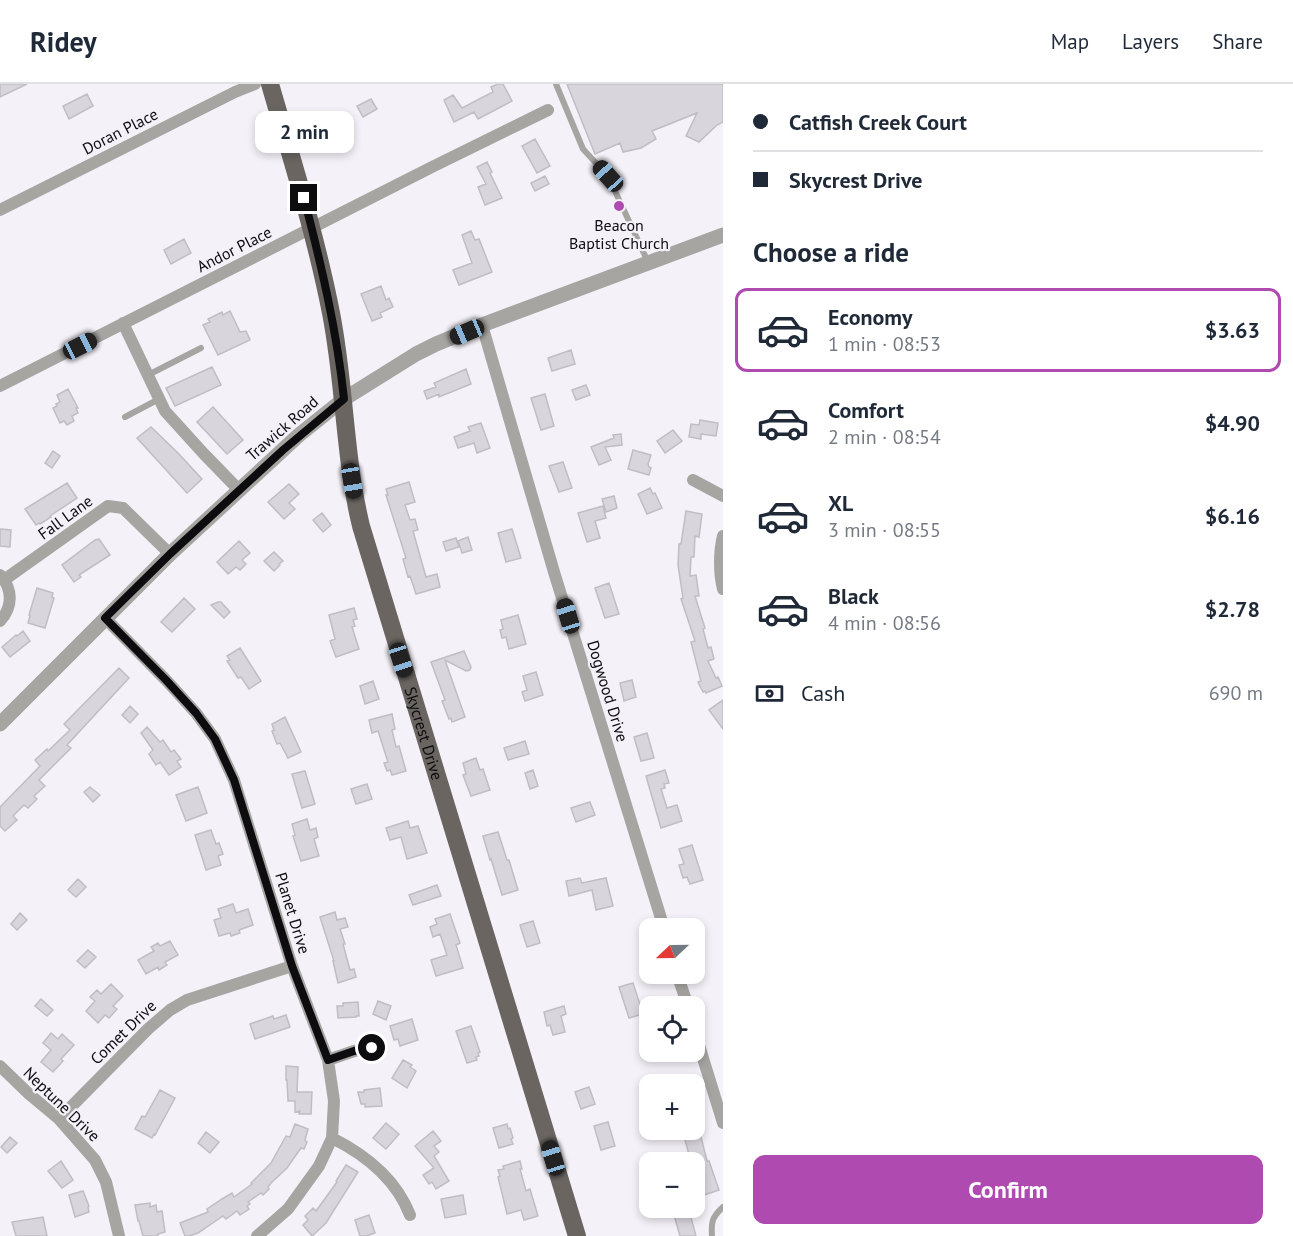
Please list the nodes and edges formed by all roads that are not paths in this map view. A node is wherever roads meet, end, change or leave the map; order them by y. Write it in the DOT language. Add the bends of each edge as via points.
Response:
graph roads {
  1 [pos="255,84"];
  2 [pos="270,84"];
  3 [pos="556,84"];
  4 [pos="548,110"];
  5 [pos="0,210"];
  6 [pos="311,228"];
  7 [pos="723,234"];
  8 [pos="648,263"];
  9 [pos="123,323"];
  10 [pos="482,325"];
  11 [pos="201,348"];
  12 [pos="148,375"];
  13 [pos="0,387"];
  14 [pos="159,399"];
  15 [pos="344,399"];
  16 [pos="125,417"];
  17 [pos="693,480"];
  18 [pos="239,490"];
  19 [pos="723,496"];
  20 [pos="723,536"];
  21 [pos="170,554"];
  22 [pos="2,578"];
  23 [pos="723,589"];
  24 [pos="105,618"];
  25 [pos="0,621"];
  26 [pos="0,724"];
  27 [pos="661,918"];
  28 [pos="292,966"];
  29 [pos="372,1048"];
  30 [pos="328,1060"];
  31 [pos="704,1062"];
  32 [pos="0,1066"];
  33 [pos="59,1119"];
  34 [pos="723,1123"];
  35 [pos="332,1138"];
  36 [pos="723,1207"];
  37 [pos="410,1215"];
  38 [pos="119,1236"];
  39 [pos="257,1236"];
  40 [pos="577,1236"];
  41 [pos="712,1236"];
  1 -- 5 [label="street, Doran Place"];
  2 -- 6 [label="main road, Skycrest Drive"];
  3 -- 8 [label="lane" via="583,149 608,176"];
  4 -- 6 [label="street, Andor Place"];
  6 -- 9 [label="street, Andor Place"];
  6 -- 15 [label="main road, Skycrest Drive" via="331,313"];
  7 -- 8 [label="street, Trawick Road"];
  8 -- 10 [label="street, Trawick Road"];
  9 -- 12 [label="street"];
  9 -- 13 [label="street, Andor Place"];
  10 -- 15 [label="street, Trawick Road" via="416,354"];
  10 -- 27 [label="street, Dogwood Drive"];
  11 -- 12 [label="lane"];
  12 -- 14 [label="street"];
  14 -- 16 [label="lane"];
  14 -- 18 [label="street" via="165,411"];
  15 -- 18 [label="street, Trawick Road"];
  15 -- 40 [label="main road, Skycrest Drive" via="361,526"];
  17 -- 19 [label="street"];
  18 -- 21 [label="street, Trawick Road"];
  20 -- 23 [label="street"];
  21 -- 22 [label="street, Fall Lane" via="123,508 108,506"];
  21 -- 24 [label="street, Trawick Road"];
  22 -- 25 [label="street, Fall Lane" via="10,602"];
  24 -- 26 [label="street, Trawick Road"];
  24 -- 28 [label="street, Planet Drive" via="196,713 215,739 234,780"];
  28 -- 30 [label="street, Planet Drive"];
  28 -- 33 [label="street, Comet Drive" via="188,1000 170,1010"];
  29 -- 30 [label="street"];
  30 -- 35 [label="street, Planet Drive" via="334,1101"];
  31 -- 34 [label="street"];
  32 -- 33 [label="street, Neptune Drive"];
  33 -- 38 [label="street, Neptune Drive" via="95,1160 106,1182"];
  35 -- 37 [label="street" via="379,1169"];
  35 -- 39 [label="street, Planet Drive" via="319,1166 288,1209"];
  36 -- 41 [label="lane" via="711,1223"];
}
